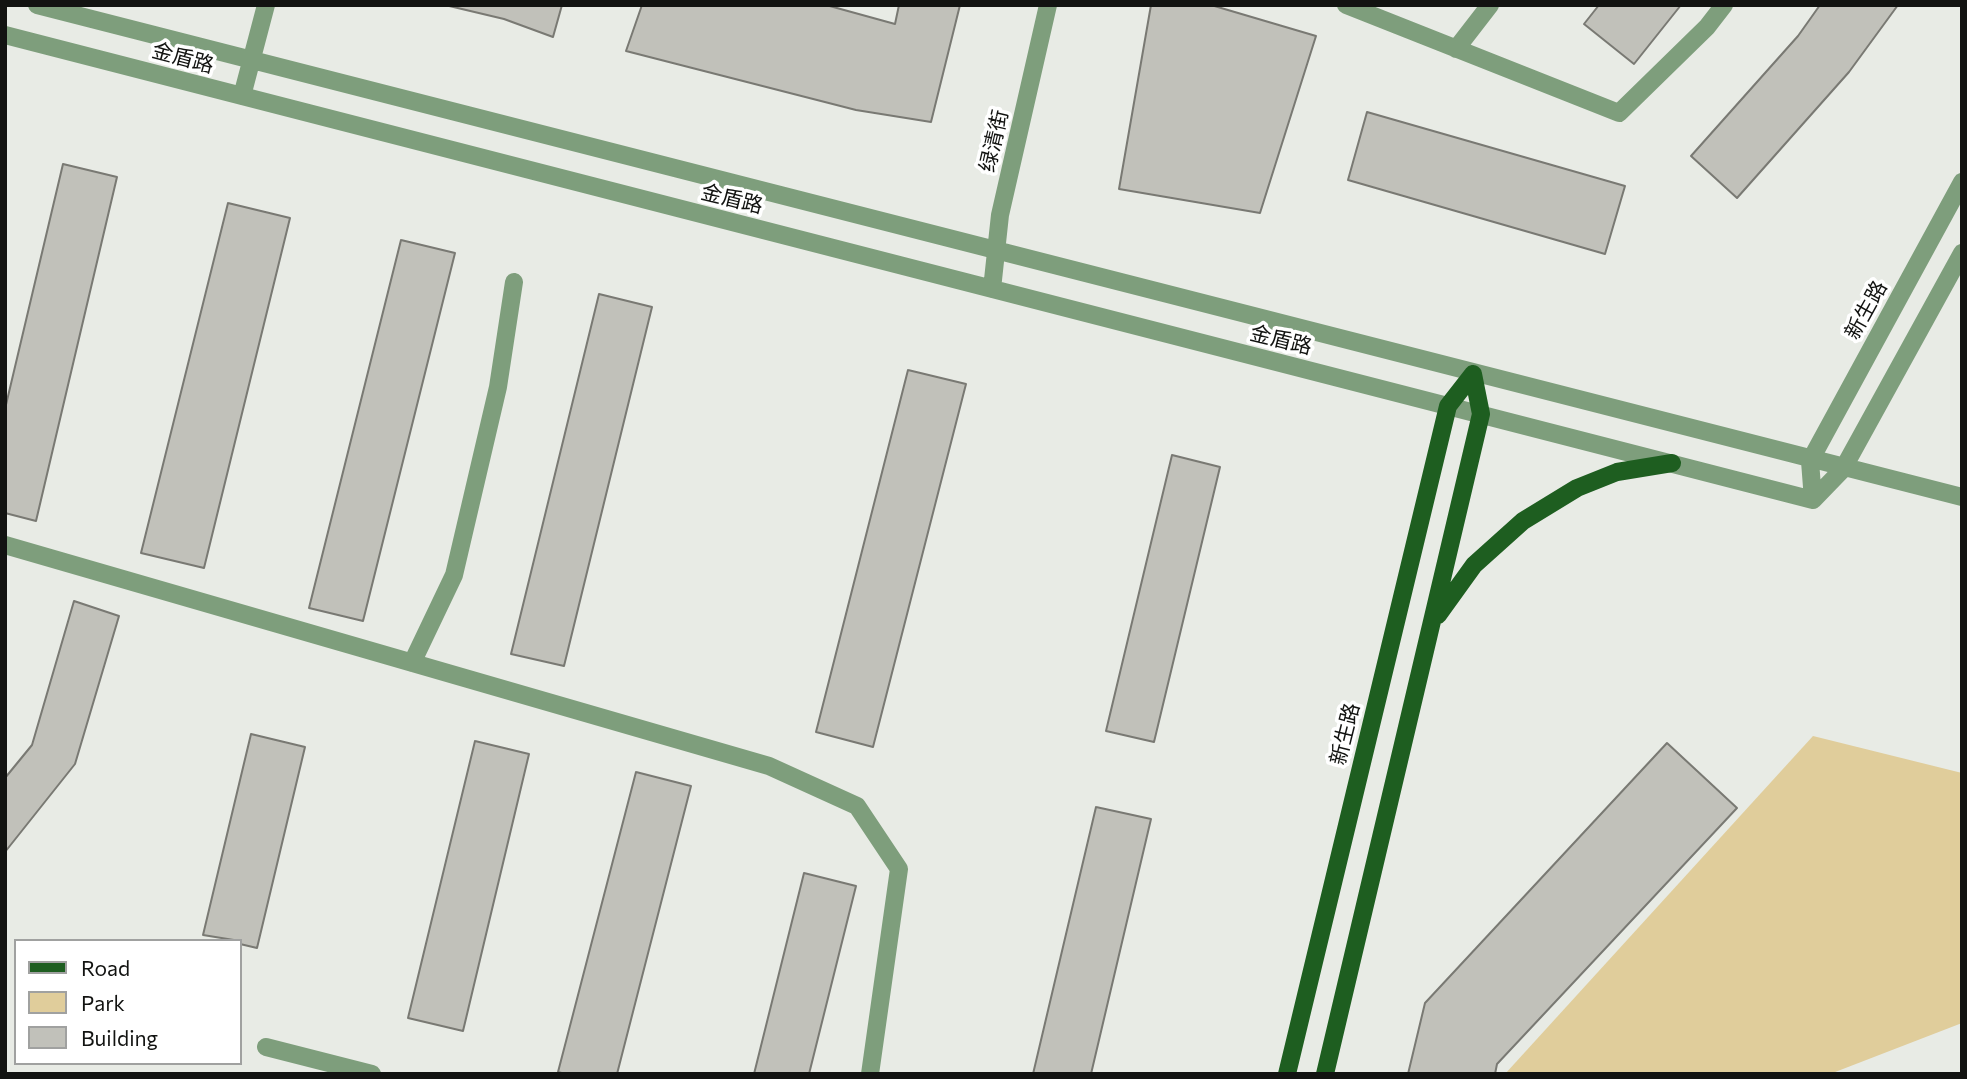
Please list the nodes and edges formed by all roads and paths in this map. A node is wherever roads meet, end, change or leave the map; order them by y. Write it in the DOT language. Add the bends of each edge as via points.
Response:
graph roads {
  1 [pos="37,5"];
  2 [pos="266,5"];
  3 [pos="1048,5"];
  4 [pos="1346,5"];
  5 [pos="1490,5"];
  6 [pos="1724,5"];
  7 [pos="5,35"];
  8 [pos="1457,49"];
  9 [pos="252,60"];
  10 [pos="242,96"];
  11 [pos="1962,182"];
  12 [pos="996,252"];
  13 [pos="1962,253"];
  14 [pos="514,282"];
  15 [pos="992,289"];
  16 [pos="1472,374"];
  17 [pos="1448,406"];
  18 [pos="1481,414"];
  19 [pos="1810,461"];
  20 [pos="1672,463"];
  21 [pos="1843,469"];
  22 [pos="1962,497"];
  23 [pos="1813,500"];
  24 [pos="5,545"];
  25 [pos="1431,624"];
  26 [pos="412,663"];
  27 [pos="266,1047"];
  28 [pos="372,1074"];
  29 [pos="870,1074"];
  30 [pos="1287,1074"];
  31 [pos="1325,1074"];
  1 -- 9 [label="street, 金盾路"];
  2 -- 9 [label="street"];
  3 -- 12 [label="street, 绿清街" via="1000,215"];
  4 -- 8 [label="street"];
  5 -- 8 [label="street"];
  6 -- 8 [label="street" via="1619,113"];
  7 -- 10 [label="street, 金盾路"];
  9 -- 10 [label="street"];
  9 -- 12 [label="street, 金盾路"];
  10 -- 15 [label="street, 金盾路"];
  11 -- 19 [label="street, 新生路"];
  12 -- 15 [label="street, 绿清街"];
  12 -- 16 [label="street, 金盾路"];
  13 -- 21 [label="street"];
  14 -- 26 [label="street" via="498,387 454,575"];
  15 -- 17 [label="street, 金盾路"];
  16 -- 17 [label="main road, 新生路"];
  16 -- 18 [label="main road"];
  16 -- 19 [label="street"];
  17 -- 18 [label="street"];
  17 -- 30 [label="main road, 新生路"];
  18 -- 20 [label="street"];
  18 -- 25 [label="main road"];
  19 -- 21 [label="street"];
  19 -- 23 [label="street"];
  20 -- 23 [label="street"];
  20 -- 25 [label="main road" via="1617,472 1577,488 1523,521 1474,565"];
  21 -- 22 [label="street"];
  21 -- 23 [label="street"];
  24 -- 26 [label="street"];
  25 -- 31 [label="main road"];
  26 -- 29 [label="street" via="769,766 857,806 899,869"];
  27 -- 28 [label="street"];
}
